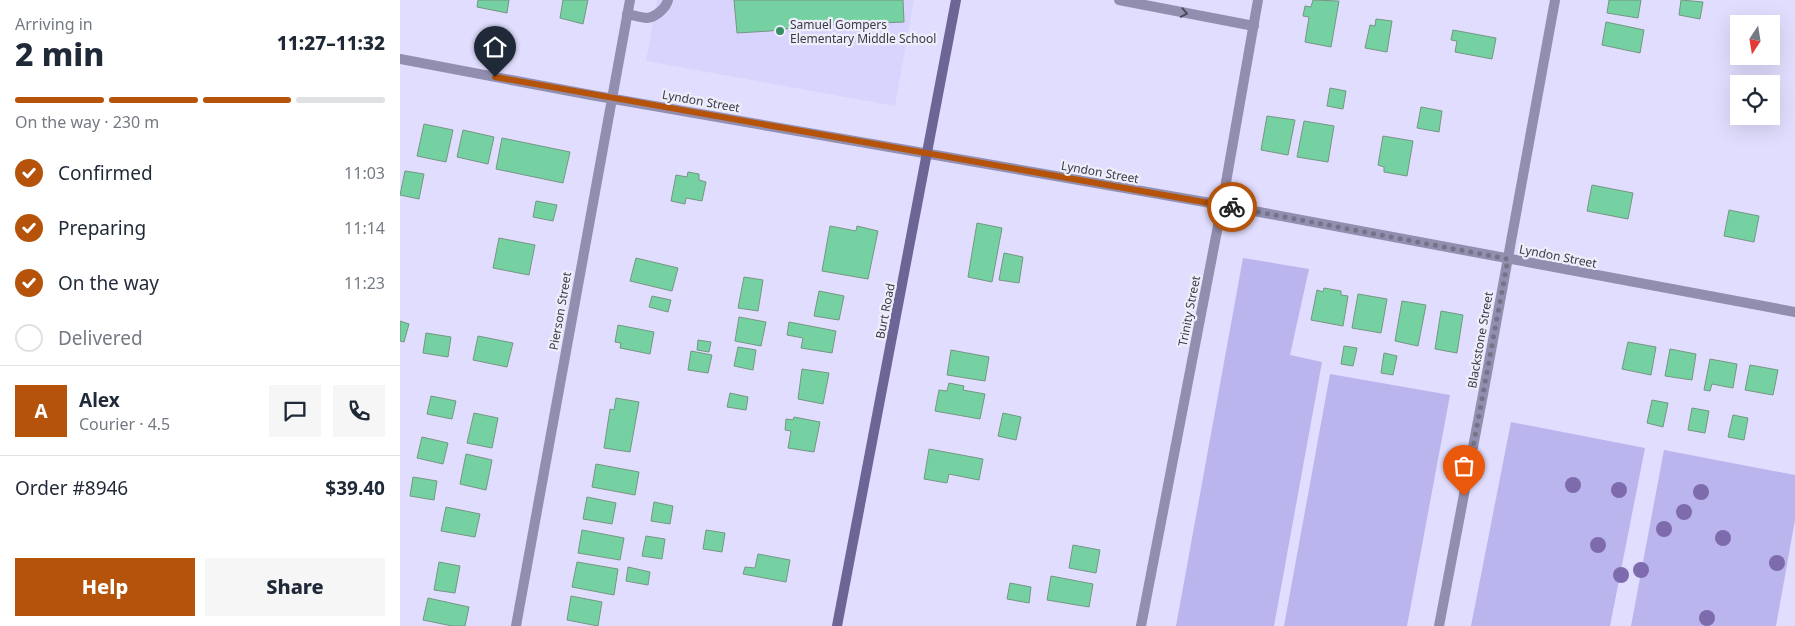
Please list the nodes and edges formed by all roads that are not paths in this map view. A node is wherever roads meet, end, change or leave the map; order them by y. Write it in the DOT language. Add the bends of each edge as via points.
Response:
graph roads {
  1 [pos="630,0"];
  2 [pos="668,0"];
  3 [pos="956,0"];
  4 [pos="1119,0"];
  5 [pos="1258,0"];
  6 [pos="1554,0"];
  7 [pos="627,14"];
  8 [pos="1254,26"];
  9 [pos="400,59"];
  10 [pos="612,99"];
  11 [pos="927,154"];
  12 [pos="1222,205"];
  13 [pos="1508,259"];
  14 [pos="1795,312"];
  15 [pos="516,626"];
  16 [pos="837,626"];
  17 [pos="1141,626"];
  18 [pos="1439,626"];
  1 -- 7 [label="street, Pierson Street"];
  2 -- 7 [label="street" via="658,13 647,18"];
  3 -- 11 [label="street, Burt Road"];
  4 -- 8 [label="street, one-way"];
  5 -- 8 [label="street, Trinity Street"];
  6 -- 13 [label="street, Blackstone Street"];
  7 -- 10 [label="street, Pierson Street"];
  8 -- 12 [label="street, Trinity Street"];
  9 -- 10 [label="street, Lyndon Street"];
  10 -- 11 [label="street, Lyndon Street"];
  10 -- 15 [label="street, Pierson Street"];
  11 -- 12 [label="street, Lyndon Street"];
  11 -- 16 [label="street, Burt Road"];
  12 -- 13 [label="street, Lyndon Street"];
  12 -- 17 [label="street, Trinity Street"];
  13 -- 14 [label="street, Lyndon Street"];
  13 -- 18 [label="street, Blackstone Street"];
}
